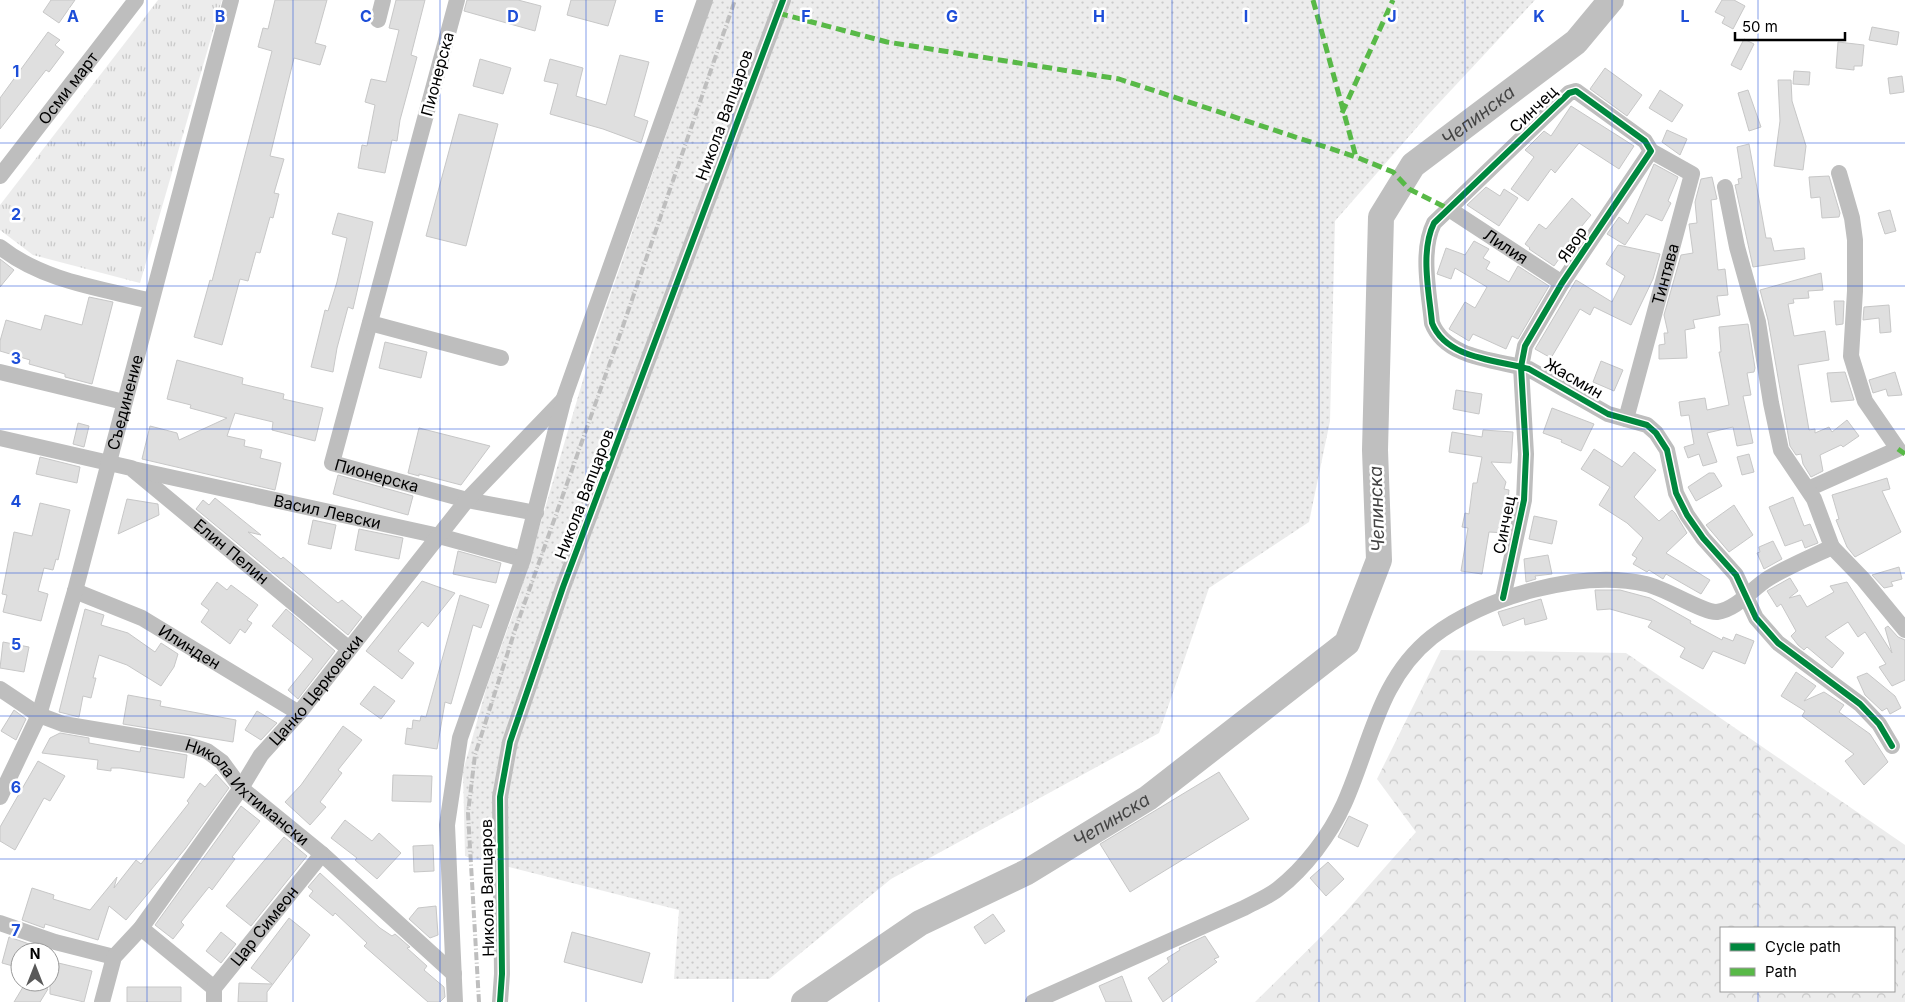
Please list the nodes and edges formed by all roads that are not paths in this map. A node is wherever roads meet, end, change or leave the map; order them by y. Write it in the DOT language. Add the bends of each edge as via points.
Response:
graph roads {
  1 [pos="136,0"];
  2 [pos="231,0"];
  3 [pos="384,0"];
  4 [pos="457,0"];
  5 [pos="705,0"];
  6 [pos="780,6"];
  7 [pos="378,20"];
  8 [pos="1648,146"];
  9 [pos="1839,173"];
  10 [pos="0,176"];
  11 [pos="1724,188"];
  12 [pos="1449,209"];
  13 [pos="0,247"];
  14 [pos="1562,283"];
  15 [pos="151,301"];
  16 [pos="370,323"];
  17 [pos="501,358"];
  18 [pos="1521,367"];
  19 [pos="0,372"];
  20 [pos="564,398"];
  21 [pos="124,402"];
  22 [pos="1626,419"];
  23 [pos="0,438"];
  24 [pos="108,463"];
  25 [pos="130,468"];
  26 [pos="1808,490"];
  27 [pos="467,500"];
  28 [pos="536,513"];
  29 [pos="438,536"];
  30 [pos="1832,547"];
  31 [pos="523,559"];
  32 [pos="75,591"];
  33 [pos="1744,597"];
  34 [pos="1503,598"];
  35 [pos="1905,630"];
  36 [pos="349,649"];
  37 [pos="0,689"];
  38 [pos="299,713"];
  39 [pos="39,715"];
  40 [pos="1892,746"];
  41 [pos="241,788"];
  42 [pos="0,797"];
  43 [pos="322,854"];
  44 [pos="0,923"];
  45 [pos="141,928"];
  46 [pos="114,957"];
  47 [pos="454,974"];
  48 [pos="214,995"];
  49 [pos="102,1002"];
  50 [pos="455,1002"];
  51 [pos="500,1002"];
  52 [pos="1033,1002"];
  1 -- 10 [label="street, Осми март"];
  2 -- 15 [label="street, Съединение"];
  3 -- 7 [label="street"];
  4 -- 16 [label="street, Пионерска"];
  5 -- 20 [label="street"];
  6 -- 51 [label="street, Никола Вапцаров" via="563,587 510,742 500,797"];
  8 -- 12 [label="street, Синчец" via="1584,95 1576,91 1569,93"];
  8 -- 14 [label="street, Явор"];
  8 -- 22 [label="street, Тинтява" via="1692,174"];
  9 -- 26 [label="street" via="1855,240 1851,356 1865,401 1898,449"];
  11 -- 26 [label="street" via="1758,322 1781,450"];
  12 -- 14 [label="street, Лилия"];
  12 -- 18 [label="street, Жасмин" via="1434,223 1428,235 1432,323 1436,333 1448,343 1479,358"];
  13 -- 15 [label="street" via="26,265 47,274"];
  14 -- 18 [label="street, Явор" via="1525,346"];
  15 -- 21 [label="street, Съединение"];
  16 -- 17 [label="street"];
  16 -- 27 [label="street, Пионерска" via="332,463"];
  18 -- 22 [label="street, Жасмин" via="1545,377 1608,414"];
  18 -- 34 [label="street, Синчец" via="1526,454 1524,500"];
  19 -- 21 [label="street"];
  20 -- 27 [label="street, Цанко Церковски"];
  20 -- 28 [label="street"];
  21 -- 24 [label="street, Съединение"];
  22 -- 33 [label="street, Жасмин" via="1647,425 1656,433 1667,450 1676,493 1687,514 1703,538 1736,575"];
  23 -- 24 [label="street"];
  24 -- 25 [label="street, Елин Пелин"];
  24 -- 32 [label="street, Съединение"];
  25 -- 29 [label="street, Васил Левски"];
  25 -- 36 [label="street, Елин Пелин"];
  26 -- 30 [label="street"];
  27 -- 28 [label="street, Пионерска"];
  27 -- 29 [label="street, Цанко Церковски"];
  28 -- 31 [label="street"];
  29 -- 31 [label="street, Васил Левски"];
  29 -- 36 [label="street, Цанко Церковски"];
  30 -- 33 [label="street" via="1767,579"];
  30 -- 35 [label="street"];
  31 -- 47 [label="street" via="474,694 454,766 447,825"];
  32 -- 38 [label="street, Илинден" via="142,618"];
  32 -- 39 [label="street, Съединение"];
  33 -- 34 [label="street" via="1730,608 1710,612 1671,592 1623,581 1581,582"];
  33 -- 40 [label="street" via="1756,618 1778,643 1860,704 1879,724"];
  34 -- 52 [label="street" via="1433,636 1407,659 1387,690 1344,805 1302,868 1277,890 1244,908"];
  36 -- 38 [label="street, Цанко Церковски"];
  37 -- 39 [label="street, Никола Ихтимански"];
  38 -- 41 [label="street, Цанко Церковски" via="261,755"];
  39 -- 41 [label="street, Никола Ихтимански" via="64,724 189,745 206,751 222,762"];
  39 -- 42 [label="street, Съединение"];
  41 -- 43 [label="street, Никола Ихтимански"];
  41 -- 45 [label="street, Цанко Церковски"];
  43 -- 47 [label="street, Никола Ихтимански"];
  43 -- 48 [label="street, Цар Симеон"];
  44 -- 46 [label="street"];
  45 -- 46 [label="street, Цанко Церковски"];
  45 -- 48 [label="street"];
  46 -- 49 [label="street, Цанко Церковски"];
  47 -- 50 [label="street"];
}
